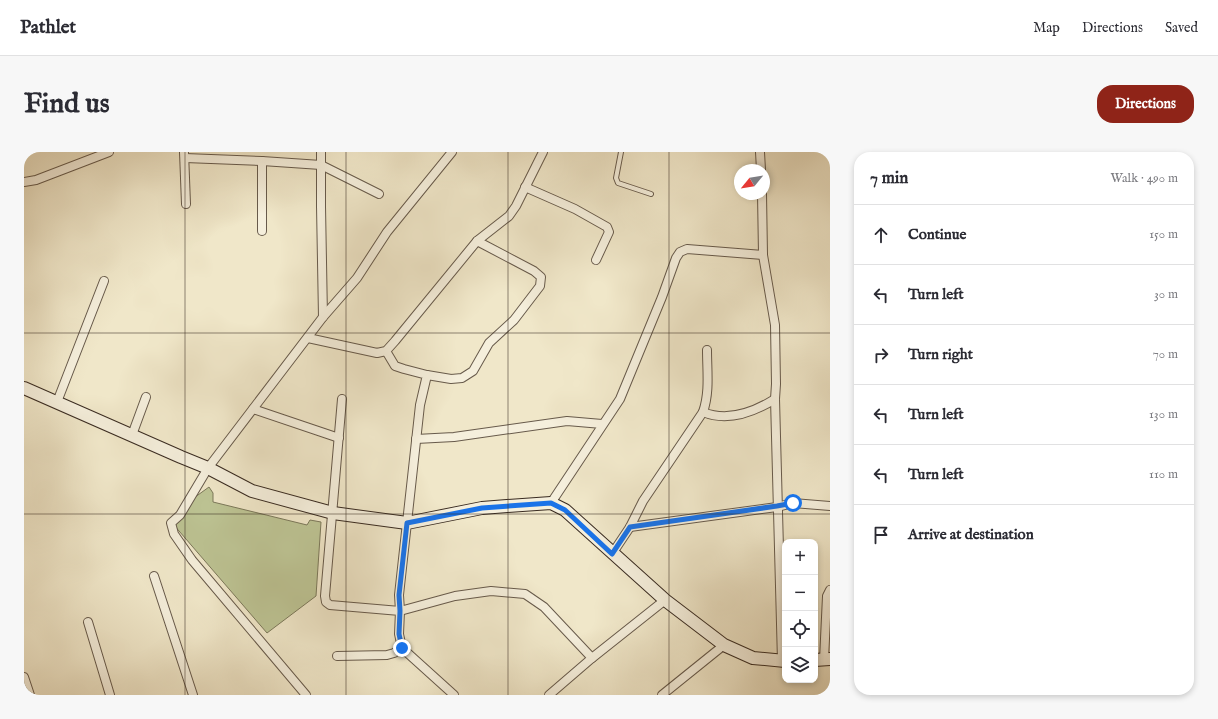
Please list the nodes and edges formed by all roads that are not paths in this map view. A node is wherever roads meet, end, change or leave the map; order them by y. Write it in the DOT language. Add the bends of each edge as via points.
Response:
graph roads {
  1 [pos="109,152"];
  2 [pos="321,152"];
  3 [pos="452,152"];
  4 [pos="543,152"];
  5 [pos="621,152"];
  6 [pos="760,152"];
  7 [pos="184,155"];
  8 [pos="262,161"];
  9 [pos="761,164"];
  10 [pos="321,165"];
  11 [pos="24,182"];
  12 [pos="525,187"];
  13 [pos="379,194"];
  14 [pos="650,194"];
  15 [pos="762,200"];
  16 [pos="186,204"];
  17 [pos="262,231"];
  18 [pos="477,241"];
  19 [pos="764,255"];
  20 [pos="596,260"];
  21 [pos="104,281"];
  22 [pos="323,317"];
  23 [pos="308,338"];
  24 [pos="707,350"];
  25 [pos="386,351"];
  26 [pos="427,375"];
  27 [pos="24,388"];
  28 [pos="146,397"];
  29 [pos="342,399"];
  30 [pos="775,399"];
  31 [pos="57,402"];
  32 [pos="253,409"];
  33 [pos="703,412"];
  34 [pos="602,424"];
  35 [pos="132,435"];
  36 [pos="339,438"];
  37 [pos="416,439"];
  38 [pos="208,468"];
  39 [pos="551,503"];
  40 [pos="777,506"];
  41 [pos="830,506"];
  42 [pos="333,513"];
  43 [pos="407,523"];
  44 [pos="630,527"];
  45 [pos="612,554"];
  46 [pos="154,576"];
  47 [pos="830,590"];
  48 [pos="666,600"];
  49 [pos="400,611"];
  50 [pos="88,622"];
  51 [pos="724,644"];
  52 [pos="783,647"];
  53 [pos="402,648"];
  54 [pos="337,656"];
  55 [pos="592,658"];
  56 [pos="823,660"];
  57 [pos="782,661"];
  58 [pos="24,677"];
  59 [pos="30,695"];
  60 [pos="110,695"];
  61 [pos="193,695"];
  62 [pos="306,695"];
  63 [pos="454,695"];
  64 [pos="549,695"];
  65 [pos="662,695"];
  1 -- 11 [label="street" via="36,180"];
  2 -- 10 [label="street"];
  3 -- 22 [label="street" via="387,232 357,278"];
  4 -- 12 [label="street"];
  5 -- 14 [label="lane" via="616,178 618,183"];
  6 -- 9 [label="street"];
  7 -- 8 [label="street"];
  7 -- 16 [label="street"];
  8 -- 10 [label="street"];
  8 -- 17 [label="street"];
  10 -- 13 [label="street"];
  10 -- 22 [label="street"];
  12 -- 18 [label="street" via="509,216"];
  12 -- 20 [label="street" via="574,209 609,229"];
  15 -- 19 [label="street"];
  18 -- 25 [label="street"];
  18 -- 26 [label="street" via="534,271 541,277 540,286 514,320 489,343 473,371 462,378 451,379"];
  19 -- 30 [label="street" via="775,325"];
  19 -- 34 [label="street" via="687,249 680,252 620,399"];
  21 -- 31 [label="street"];
  22 -- 23 [label="street"];
  23 -- 25 [label="street" via="377,353"];
  23 -- 32 [label="street"];
  24 -- 33 [label="street" via="708,386"];
  25 -- 26 [label="street" via="395,366"];
  26 -- 37 [label="street"];
  27 -- 31 [label="street"];
  28 -- 35 [label="street"];
  29 -- 36 [label="street"];
  30 -- 33 [label="street" via="739,414 712,416"];
  30 -- 40 [label="street"];
  31 -- 35 [label="street"];
  32 -- 36 [label="street"];
  32 -- 38 [label="street"];
  33 -- 44 [label="street" via="643,501"];
  34 -- 37 [label="street" via="567,421 454,437"];
  34 -- 39 [label="street"];
  35 -- 38 [label="street"];
  36 -- 42 [label="street"];
  37 -- 43 [label="street"];
  38 -- 42 [label="street" via="252,491"];
  38 -- 62 [label="street" via="180,515 170,523 174,534 192,560"];
  39 -- 43 [label="street" via="482,508"];
  39 -- 45 [label="street" via="565,510"];
  40 -- 41 [label="street" via="793,503"];
  40 -- 44 [label="street"];
  40 -- 52 [label="street"];
  42 -- 43 [label="street"];
  42 -- 49 [label="street" via="326,602 340,607"];
  43 -- 49 [label="street" via="399,595"];
  44 -- 45 [label="street"];
  45 -- 48 [label="street"];
  46 -- 61 [label="street"];
  47 -- 56 [label="street"];
  48 -- 51 [label="street"];
  48 -- 55 [label="street"];
  49 -- 53 [label="street" via="399,634"];
  49 -- 55 [label="street" via="455,596 491,590 526,594 544,607"];
  50 -- 60 [label="street"];
  51 -- 57 [label="street" via="753,658"];
  51 -- 65 [label="street"];
  53 -- 54 [label="street" via="387,655"];
  53 -- 63 [label="street"];
  55 -- 64 [label="street"];
  58 -- 59 [label="street"];
}
